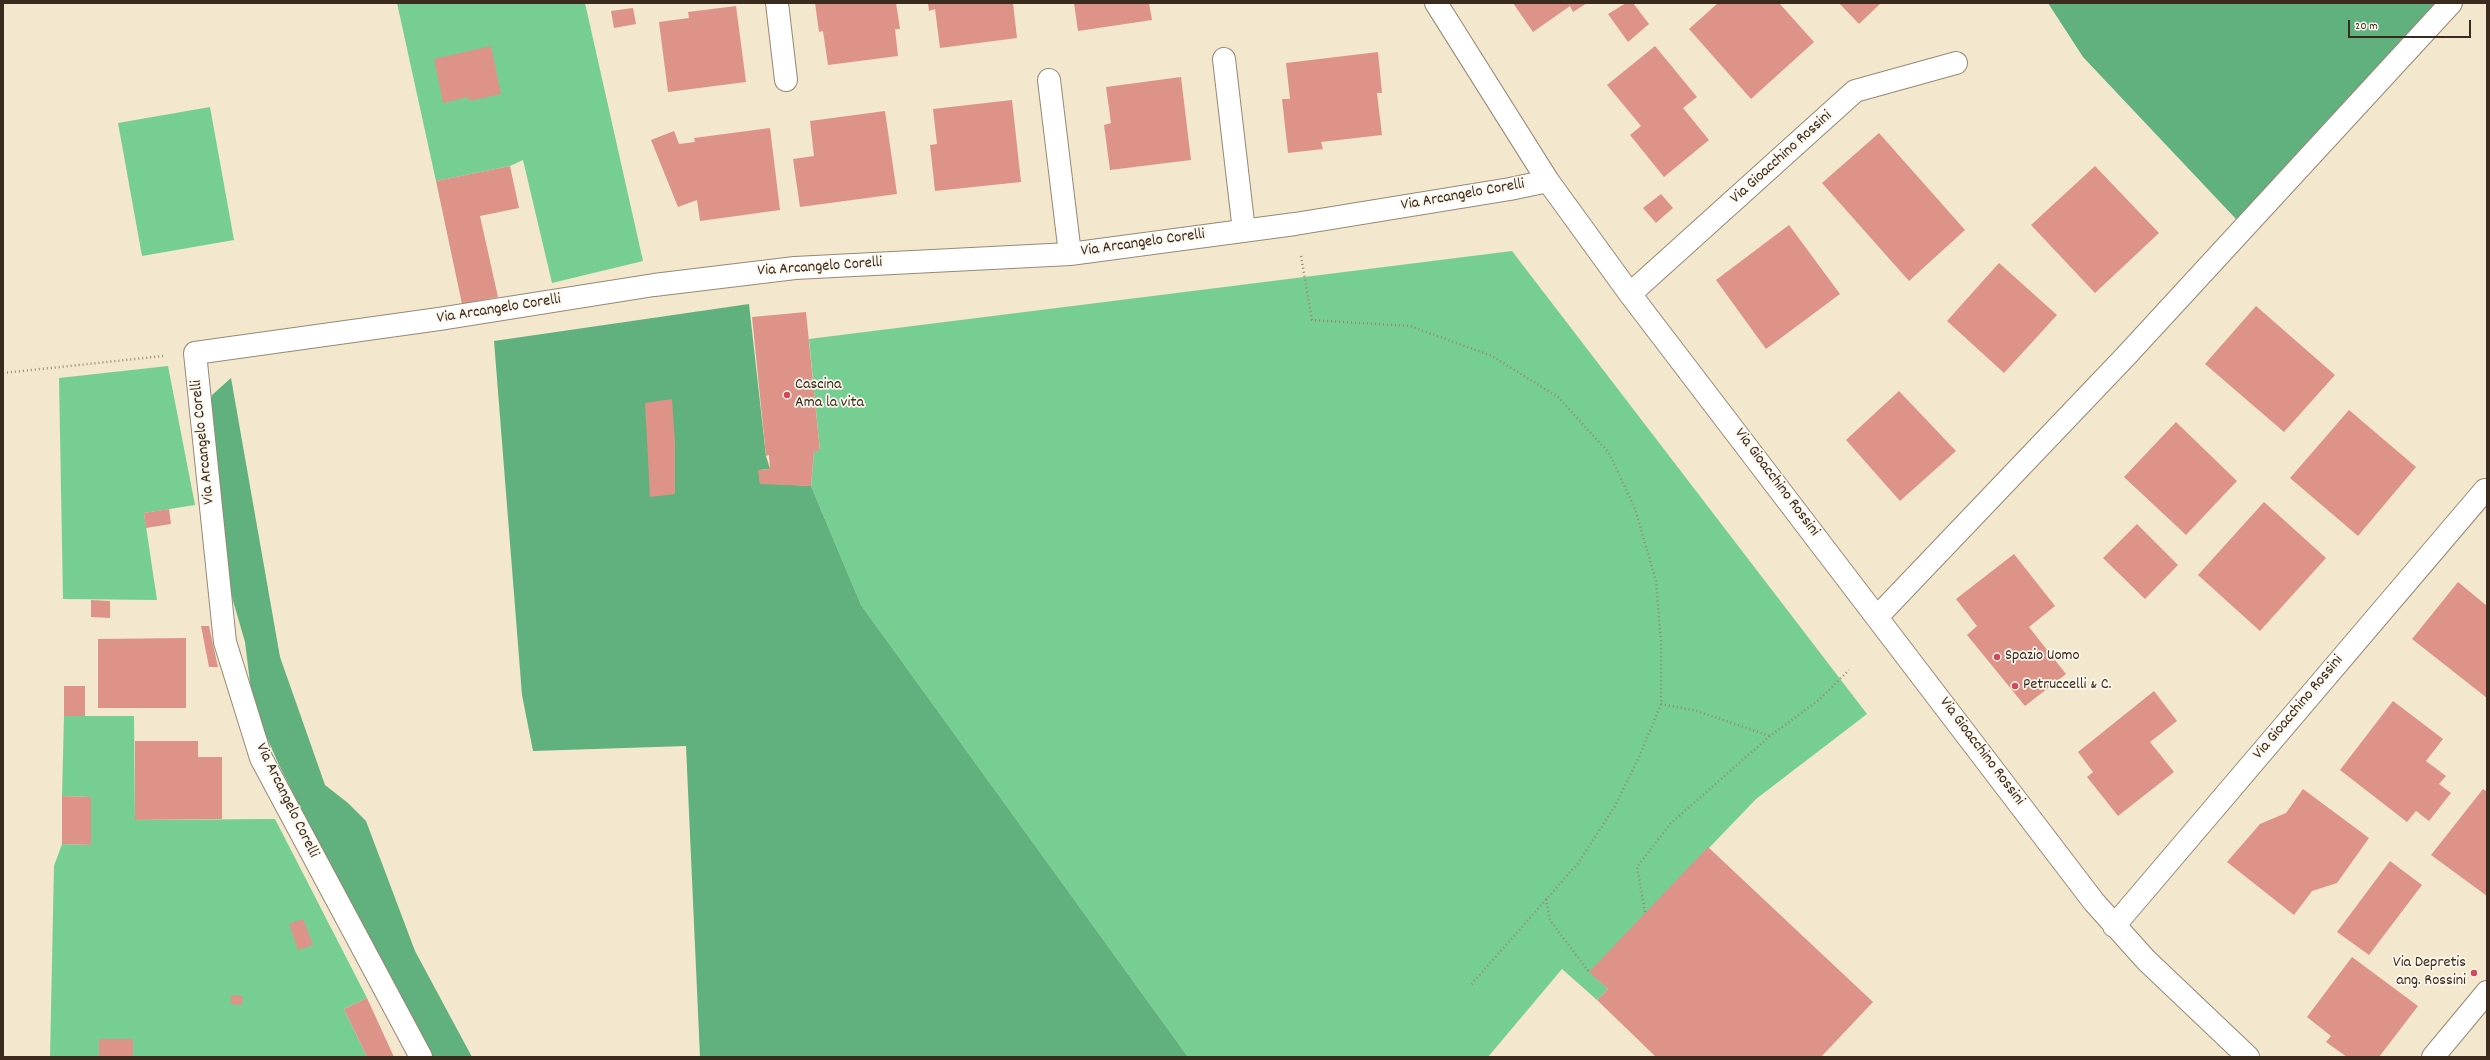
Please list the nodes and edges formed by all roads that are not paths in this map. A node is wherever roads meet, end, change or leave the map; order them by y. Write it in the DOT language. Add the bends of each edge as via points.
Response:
graph roads {
  1 [pos="777,3"];
  2 [pos="1436,3"];
  3 [pos="2451,3"];
  4 [pos="1224,59"];
  5 [pos="1956,63"];
  6 [pos="786,80"];
  7 [pos="1048,80"];
  8 [pos="1548,180"];
  9 [pos="1244,231"];
  10 [pos="1070,254"];
  11 [pos="1630,294"];
  12 [pos="2485,490"];
  13 [pos="1878,616"];
  14 [pos="2114,926"];
  15 [pos="2487,992"];
  16 [pos="421,1057"];
  17 [pos="2248,1057"];
  18 [pos="2433,1057"];
  1 -- 6 [label="street"];
  2 -- 8 [label="street, Via Gioacchino Rossini"];
  3 -- 13 [label="street" via="2126,357"];
  4 -- 9 [label="street"];
  5 -- 11 [label="street, Via Gioacchino Rossini" via="1855,91"];
  7 -- 10 [label="street"];
  8 -- 9 [label="street, Via Arcangelo Corelli" via="1510,189"];
  8 -- 11 [label="street, Via Gioacchino Rossini"];
  9 -- 10 [label="street, Via Arcangelo Corelli"];
  10 -- 16 [label="street, Via Arcangelo Corelli" via="795,268 654,285 439,320 195,353 225,642 261,758"];
  11 -- 13 [label="street, Via Gioacchino Rossini"];
  12 -- 14 [label="street, Via Gioacchino Rossini"];
  13 -- 14 [label="street, Via Gioacchino Rossini"];
  14 -- 17 [label="street, Via Gioacchino Rossini" via="2178,993"];
  15 -- 18 [label="street"];
}
